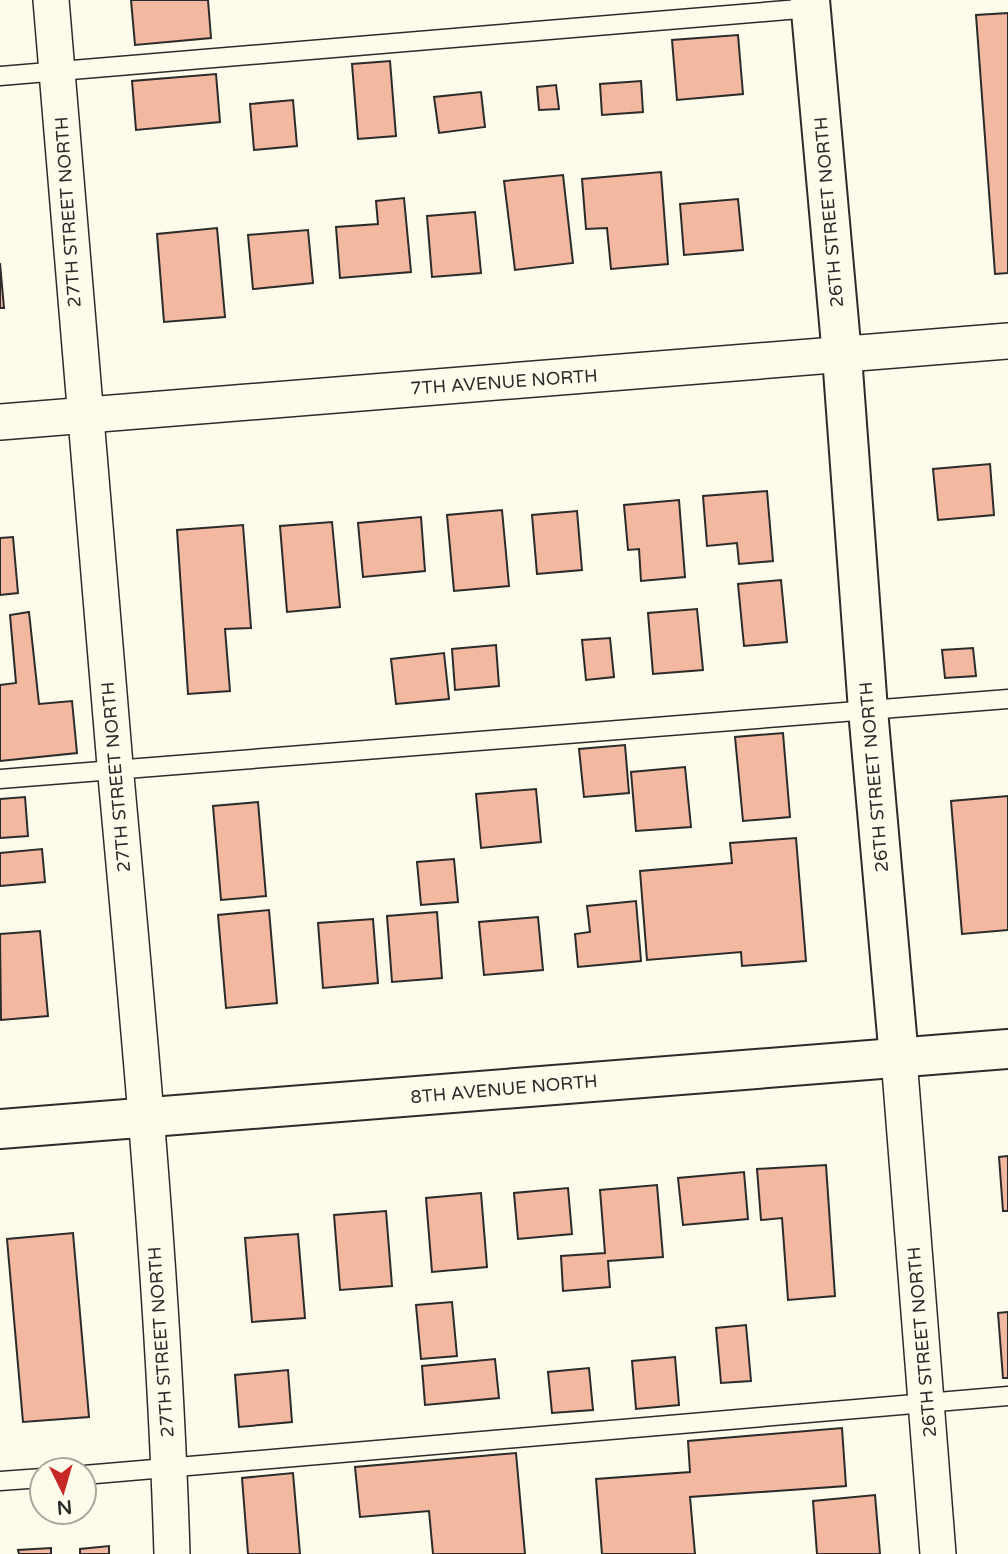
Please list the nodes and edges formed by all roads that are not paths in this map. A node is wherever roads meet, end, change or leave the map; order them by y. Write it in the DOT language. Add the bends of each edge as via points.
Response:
graph roads {
  1 [pos="51,0"];
  2 [pos="811,4"];
  3 [pos="57,72"];
  4 [pos="0,76"];
  5 [pos="1008,341"];
  6 [pos="842,356"];
  7 [pos="84,415"];
  8 [pos="0,422"];
  9 [pos="1008,699"];
  10 [pos="867,710"];
  11 [pos="116,769"];
  12 [pos="0,779"];
  13 [pos="1008,1049"];
  14 [pos="899,1058"];
  15 [pos="147,1117"];
  16 [pos="0,1129"];
  17 [pos="1008,1396"];
  18 [pos="927,1402"];
  19 [pos="170,1469"];
  20 [pos="98,1474"];
  21 [pos="28,1479"];
  22 [pos="0,1481"];
  23 [pos="172,1554"];
  24 [pos="938,1554"];
  1 -- 3 [label="street, 27TH STREET NORTH"];
  2 -- 3 [label="lane"];
  2 -- 6 [label="street, 26TH STREET NORTH"];
  3 -- 4 [label="lane"];
  3 -- 7 [label="street, 27TH STREET NORTH"];
  5 -- 6 [label="street, 7TH AVENUE NORTH"];
  6 -- 7 [label="street, 7TH AVENUE NORTH"];
  6 -- 10 [label="street, 26TH STREET NORTH"];
  7 -- 8 [label="street, 7TH AVENUE NORTH"];
  7 -- 11 [label="street, 27TH STREET NORTH"];
  9 -- 10 [label="lane"];
  10 -- 11 [label="lane"];
  10 -- 14 [label="street, 26TH STREET NORTH"];
  11 -- 12 [label="lane"];
  11 -- 15 [label="street, 27TH STREET NORTH"];
  13 -- 14 [label="street, 8TH AVENUE NORTH"];
  14 -- 15 [label="street, 8TH AVENUE NORTH"];
  14 -- 18 [label="street, 26TH STREET NORTH"];
  15 -- 16 [label="street, 8TH AVENUE NORTH"];
  15 -- 19 [label="street, 27TH STREET NORTH"];
  17 -- 18 [label="lane"];
  18 -- 19 [label="lane"];
  18 -- 24 [label="street, 26TH STREET NORTH"];
  19 -- 20 [label="lane"];
  19 -- 23 [label="street, 27TH STREET NORTH"];
  21 -- 22 [label="lane"];
}
